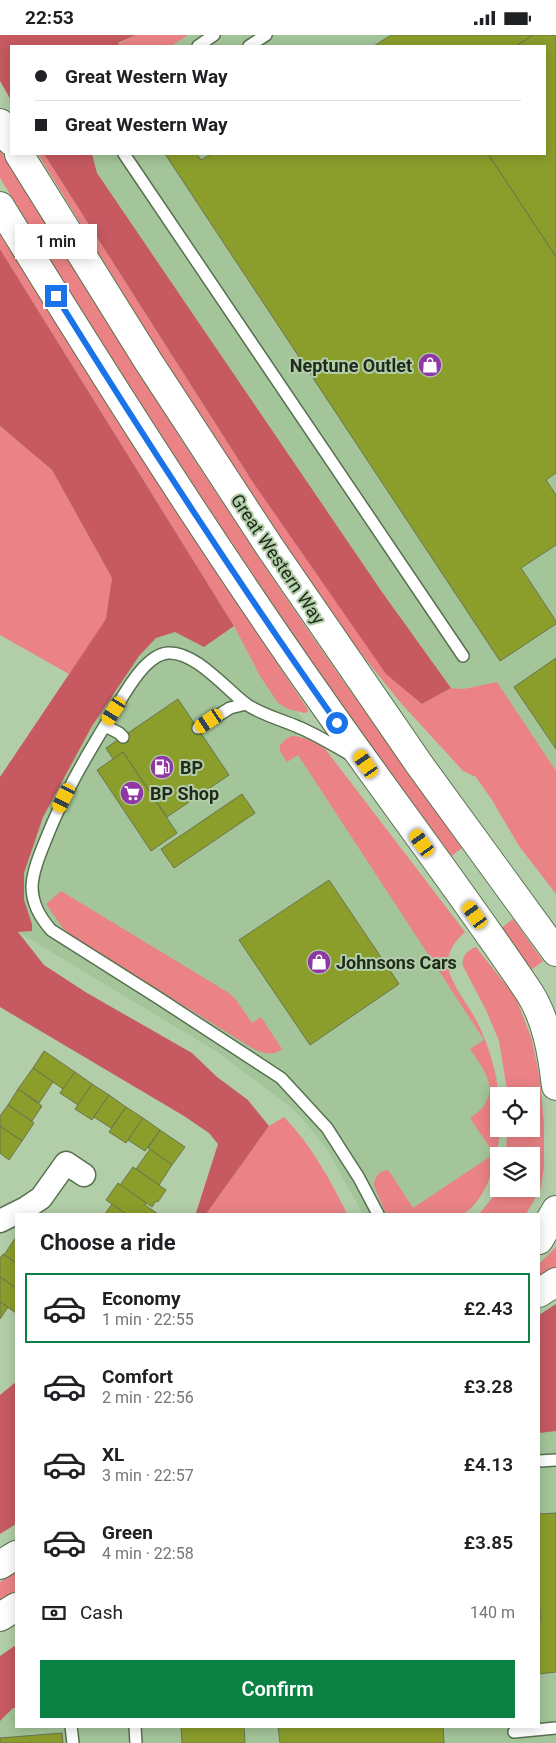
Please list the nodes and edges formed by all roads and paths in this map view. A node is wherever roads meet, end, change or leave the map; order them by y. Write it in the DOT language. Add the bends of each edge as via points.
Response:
graph roads {
  1 [pos="214,35"];
  2 [pos="266,35"];
  3 [pos="199,45"];
  4 [pos="251,45"];
  5 [pos="0,123"];
  6 [pos="10,139"];
  7 [pos="20,155"];
  8 [pos="125,155"];
  9 [pos="0,206"];
  10 [pos="463,656"];
  11 [pos="246,704"];
  12 [pos="105,726"];
  13 [pos="198,729"];
  14 [pos="123,737"];
  15 [pos="366,764"];
  16 [pos="556,952"];
  17 [pos="556,1086"];
  18 [pos="84,1175"];
  19 [pos="556,1210"];
  20 [pos="17,1213"];
  21 [pos="377,1213"];
  22 [pos="15,1214"];
  23 [pos="0,1221"];
  24 [pos="540,1238"];
  25 [pos="556,1282"];
  26 [pos="540,1292"];
  27 [pos="556,1459"];
  28 [pos="540,1461"];
  29 [pos="15,1556"];
  30 [pos="0,1565"];
  31 [pos="15,1608"];
  32 [pos="0,1617"];
  33 [pos="72,1728"];
  34 [pos="135,1728"];
  35 [pos="556,1728"];
  36 [pos="514,1732"];
  37 [pos="73,1743"];
  38 [pos="136,1743"];
  1 -- 3 [label="lane"];
  2 -- 4 [label="lane"];
  5 -- 6 [label="main road"];
  7 -- 16 [label="main road, Great Western Way" via="269,547"];
  8 -- 10 [label="lane"];
  9 -- 15 [label="main road" via="108,380 233,571"];
  11 -- 12 [label="lane" via="191,658 167,653 158,656 134,680"];
  11 -- 13 [label="lane" via="230,708"];
  11 -- 15 [label="lane" via="300,727"];
  12 -- 14 [label="lane"];
  12 -- 21 [label="lane" via="56,814 36,863 33,897 43,921 51,931 281,1078 327,1128"];
  15 -- 17 [label="main road" via="534,999 546,1031"];
  18 -- 20 [label="street" via="66,1163 41,1198"];
  19 -- 24 [label="main road"];
  22 -- 23 [label="street"];
  25 -- 26 [label="main road"];
  27 -- 28 [label="lane"];
  29 -- 30 [label="main road"];
  31 -- 32 [label="main road"];
  33 -- 37 [label="lane"];
  34 -- 38 [label="lane"];
  35 -- 36 [label="lane"];
}
